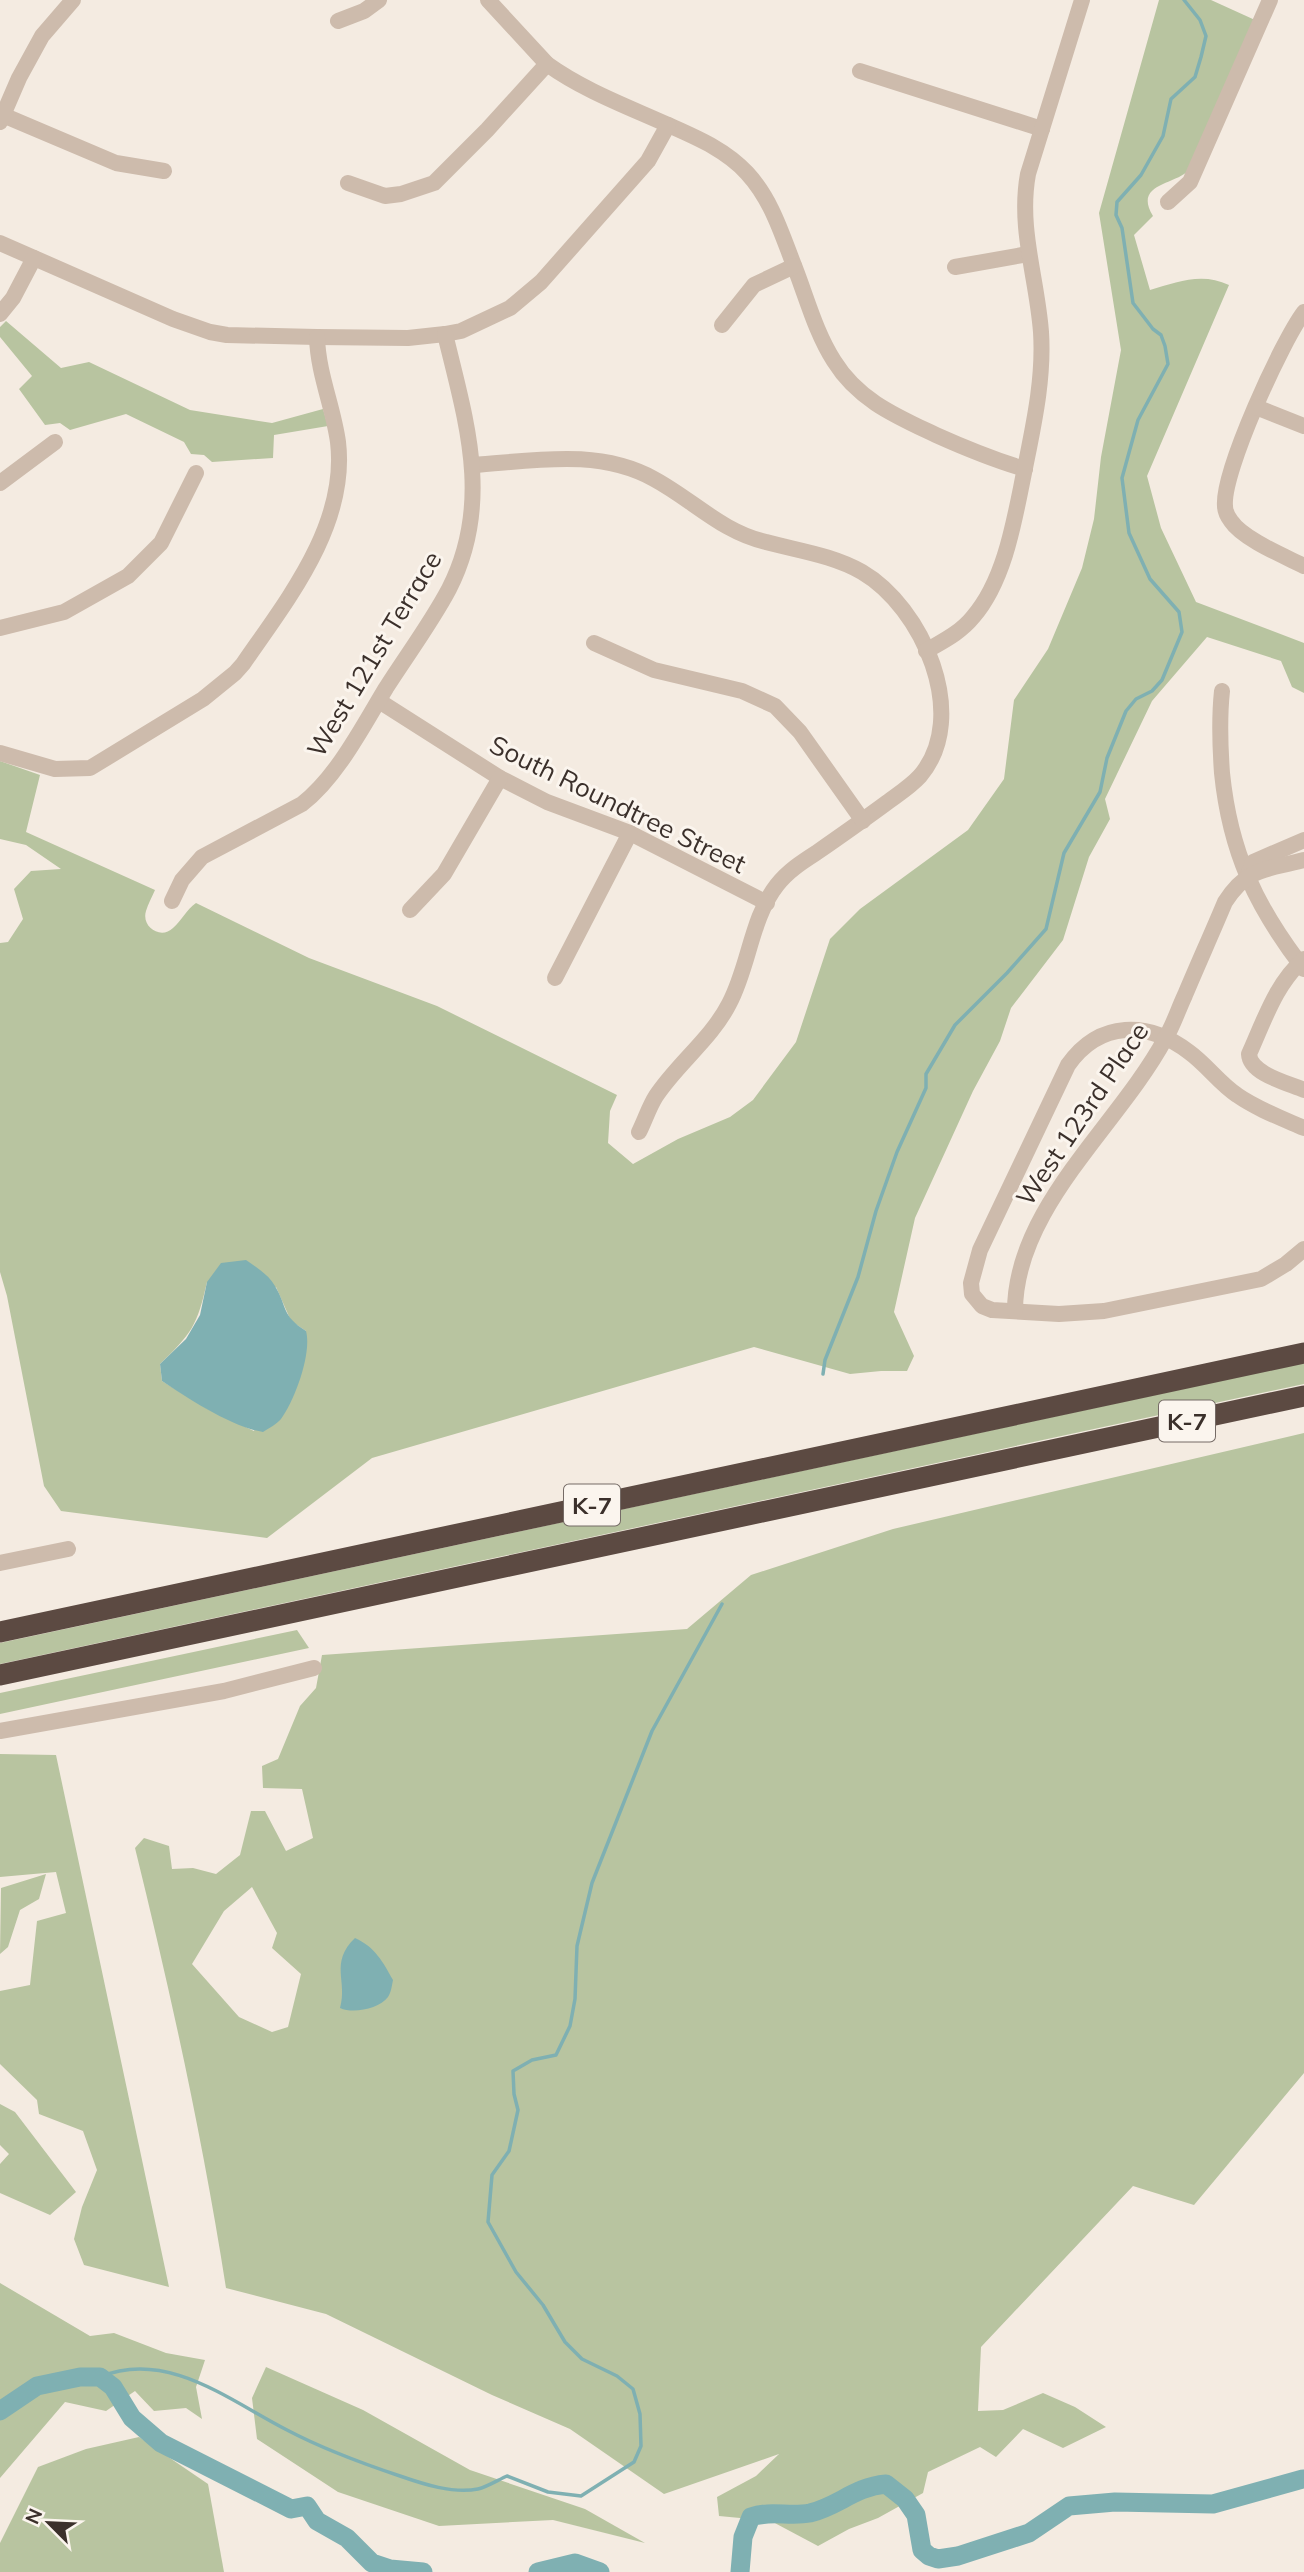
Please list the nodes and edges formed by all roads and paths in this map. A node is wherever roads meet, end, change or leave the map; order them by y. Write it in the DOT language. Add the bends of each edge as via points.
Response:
graph roads {
  1 [pos="73,0"];
  2 [pos="379,0"];
  3 [pos="1083,0"];
  4 [pos="1270,0"];
  5 [pos="497,3"];
  6 [pos="338,22"];
  7 [pos="547,64"];
  8 [pos="860,71"];
  9 [pos="2,118"];
  10 [pos="668,125"];
  11 [pos="1042,129"];
  12 [pos="164,171"];
  13 [pos="348,183"];
  14 [pos="1168,202"];
  15 [pos="0,243"];
  16 [pos="1028,254"];
  17 [pos="34,258"];
  18 [pos="794,266"];
  19 [pos="955,267"];
  20 [pos="1304,312"];
  21 [pos="0,314"];
  22 [pos="722,325"];
  23 [pos="445,334"];
  24 [pos="317,337"];
  25 [pos="1256,407"];
  26 [pos="1304,426"];
  27 [pos="55,442"];
  28 [pos="473,465"];
  29 [pos="1025,469"];
  30 [pos="196,473"];
  31 [pos="0,483"];
  32 [pos="1304,566"];
  33 [pos="0,628"];
  34 [pos="594,643"];
  35 [pos="926,651"];
  36 [pos="1222,691"];
  37 [pos="379,701"];
  38 [pos="0,754"];
  39 [pos="500,778"];
  40 [pos="863,821"];
  41 [pos="630,833"];
  42 [pos="1304,840"];
  43 [pos="1304,860"];
  44 [pos="1247,878"];
  45 [pos="172,901"];
  46 [pos="767,904"];
  47 [pos="410,910"];
  48 [pos="1302,964"];
  49 [pos="555,978"];
  50 [pos="1166,1039"];
  51 [pos="1304,1090"];
  52 [pos="1304,1128"];
  53 [pos="639,1132"];
  54 [pos="1304,1249"];
  55 [pos="1015,1311"];
  56 [pos="1304,1353"];
  57 [pos="1304,1396"];
  58 [pos="68,1549"];
  59 [pos="0,1563"];
  60 [pos="0,1632"];
  61 [pos="314,1668"];
  62 [pos="0,1675"];
  63 [pos="0,1731"];
  1 -- 9 [label="street" via="42,36"];
  2 -- 6 [label="street"];
  3 -- 11 [label="street"];
  4 -- 14 [label="street" via="1190,182"];
  5 -- 7 [label="street"];
  7 -- 10 [label="street" via="586,88"];
  7 -- 13 [label="street" via="434,183 385,196"];
  8 -- 11 [label="street"];
  9 -- 12 [label="street" via="116,163"];
  10 -- 18 [label="street" via="715,147 747,173 768,204"];
  10 -- 23 [label="street" via="648,161 541,282 510,308"];
  11 -- 16 [label="street" via="1024,197"];
  15 -- 17 [label="street"];
  16 -- 19 [label="street"];
  16 -- 29 [label="street" via="1036,290 1041,364"];
  17 -- 21 [label="street"];
  17 -- 24 [label="street" via="210,332"];
  18 -- 22 [label="street" via="754,285"];
  18 -- 29 [label="street" via="825,347 862,394 895,416 994,461"];
  20 -- 25 [label="street"];
  23 -- 24 [label="street"];
  23 -- 28 [label="street, West 121st Terrace"];
  24 -- 38 [label="street" via="338,455 333,504 316,550 235,673 203,699 90,768 55,769"];
  25 -- 26 [label="street"];
  25 -- 32 [label="street" via="1226,492 1227,513 1239,529"];
  27 -- 31 [label="street"];
  28 -- 35 [label="street" via="586,458 645,474 735,532 834,559 863,572 899,604"];
  28 -- 37 [label="street, West 121st Terrace" via="474,502 457,571"];
  29 -- 35 [label="street" via="1013,536 982,605 961,630"];
  30 -- 33 [label="street" via="161,543 128,576 64,612"];
  34 -- 40 [label="street" via="645,667 742,691 775,706 800,732"];
  35 -- 40 [label="street" via="942,699 937,744 920,776"];
  36 -- 44 [label="street" via="1219,732 1226,807"];
  37 -- 39 [label="street, South Roundtree Street"];
  37 -- 45 [label="street, West 121st Terrace" via="316,793 202,857 182,880"];
  39 -- 41 [label="street, South Roundtree Street" via="547,802"];
  39 -- 47 [label="street" via="444,874"];
  40 -- 46 [label="street" via="791,871 775,887"];
  41 -- 46 [label="street, South Roundtree Street"];
  41 -- 49 [label="street"];
  42 -- 44 [label="street, West 123rd Place" via="1253,862"];
  43 -- 44 [label="street, West 123rd Place" via="1276,865"];
  44 -- 48 [label="street" via="1267,918"];
  44 -- 50 [label="street, West 123rd Place" via="1225,902"];
  46 -- 53 [label="street" via="728,1006 655,1098"];
  48 -- 51 [label="street" via="1277,992 1249,1054 1262,1071"];
  50 -- 52 [label="street" via="1189,1052 1237,1096"];
  50 -- 55 [label="street, West 123rd Place" via="1040,1218 1022,1259"];
  50 -- 55 [label="street" via="1121,1029 1087,1043 1068,1065 986,1235 973,1274 976,1301 992,1310"];
  54 -- 55 [label="street" via="1261,1279 1104,1311"];
  56 -- 60 [label="highway, K-7"];
  57 -- 62 [label="highway, K-7"];
  58 -- 59 [label="street"];
  61 -- 63 [label="street" via="224,1691"];
}
